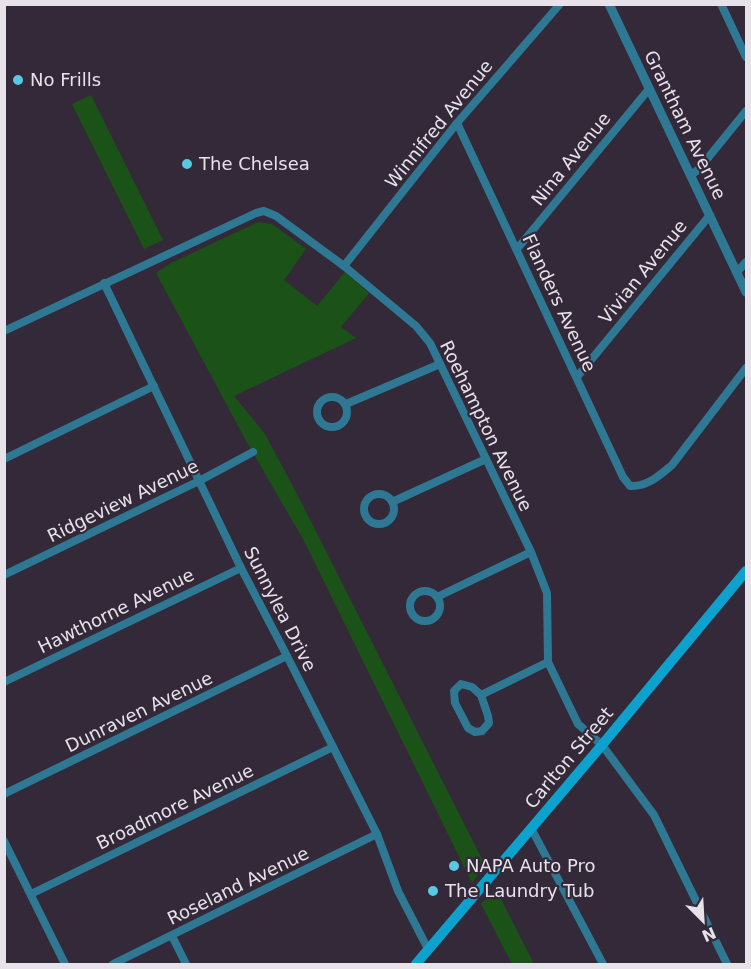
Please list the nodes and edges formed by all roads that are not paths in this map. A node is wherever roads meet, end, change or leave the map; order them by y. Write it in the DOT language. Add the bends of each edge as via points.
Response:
graph roads {
  1 [pos="560,4"];
  2 [pos="609,4"];
  3 [pos="721,4"];
  4 [pos="747,57"];
  5 [pos="649,88"];
  6 [pos="747,111"];
  7 [pos="457,123"];
  8 [pos="691,175"];
  9 [pos="710,215"];
  10 [pos="517,249"];
  11 [pos="747,262"];
  12 [pos="344,266"];
  13 [pos="737,272"];
  14 [pos="104,283"];
  15 [pos="747,292"];
  16 [pos="4,331"];
  17 [pos="440,364"];
  18 [pos="747,368"];
  19 [pos="577,377"];
  20 [pos="154,386"];
  21 [pos="346,404"];
  22 [pos="254,453"];
  23 [pos="4,459"];
  24 [pos="486,459"];
  25 [pos="199,481"];
  26 [pos="392,502"];
  27 [pos="531,552"];
  28 [pos="241,568"];
  29 [pos="747,571"];
  30 [pos="4,575"];
  31 [pos="437,597"];
  32 [pos="287,656"];
  33 [pos="548,662"];
  34 [pos="4,681"];
  35 [pos="481,695"];
  36 [pos="602,745"];
  37 [pos="333,747"];
  38 [pos="4,794"];
  39 [pos="531,828"];
  40 [pos="377,834"];
  41 [pos="4,841"];
  42 [pos="31,894"];
  43 [pos="172,936"];
  44 [pos="428,949"];
  45 [pos="64,964"];
  46 [pos="112,964"];
  47 [pos="186,964"];
  48 [pos="416,964"];
  49 [pos="603,964"];
  50 [pos="727,964"];
  1 -- 7 [label="street, Winnifred Avenue"];
  2 -- 5 [label="street, Grantham Avenue"];
  3 -- 4 [label="street"];
  5 -- 8 [label="street, Grantham Avenue"];
  5 -- 10 [label="street, Nina Avenue"];
  6 -- 8 [label="street"];
  7 -- 10 [label="street, Flanders Avenue"];
  7 -- 12 [label="street, Winnifred Avenue"];
  8 -- 9 [label="street, Grantham Avenue"];
  9 -- 13 [label="street, Grantham Avenue"];
  9 -- 19 [label="street, Vivian Avenue"];
  10 -- 19 [label="street, Flanders Avenue"];
  11 -- 13 [label="street"];
  12 -- 14 [label="street, Roehampton Avenue" via="276,216 264,212"];
  12 -- 17 [label="street, Roehampton Avenue" via="416,326"];
  13 -- 15 [label="street, Grantham Avenue"];
  14 -- 16 [label="street, Roehampton Avenue"];
  14 -- 20 [label="street, Sunnylea Drive"];
  17 -- 21 [label="street"];
  17 -- 24 [label="street, Roehampton Avenue"];
  18 -- 19 [label="street, Flanders Avenue" via="672,465 639,487 630,486 624,477"];
  20 -- 23 [label="street"];
  20 -- 25 [label="street, Sunnylea Drive"];
  21 -- 21 [label="street" via="348,414 340,425 330,427 319,420 318,405 324,398 334,396"];
  22 -- 25 [label="street, Ridgeview Avenue"];
  24 -- 26 [label="street"];
  24 -- 27 [label="street, Roehampton Avenue"];
  25 -- 28 [label="street, Sunnylea Drive"];
  25 -- 30 [label="street, Ridgeview Avenue"];
  26 -- 26 [label="street" via="393,515 386,522 377,524 365,516 363,507 371,496 385,495"];
  27 -- 31 [label="street"];
  27 -- 33 [label="street, Roehampton Avenue" via="547,593"];
  28 -- 32 [label="street, Sunnylea Drive"];
  28 -- 34 [label="street, Hawthorne Avenue"];
  29 -- 36 [label="main road, Carlton Street"];
  31 -- 31 [label="street" via="429,591 416,593 409,606 412,615 421,621 436,616 440,607"];
  32 -- 37 [label="street, Sunnylea Drive"];
  32 -- 38 [label="street, Dunraven Avenue"];
  33 -- 35 [label="street"];
  33 -- 36 [label="street, Roehampton Avenue" via="578,724"];
  35 -- 35 [label="street" via="461,684 454,691 455,703 468,728 475,732 489,723"];
  36 -- 39 [label="main road, Carlton Street"];
  36 -- 50 [label="street, Roehampton Avenue" via="654,815"];
  37 -- 40 [label="street, Sunnylea Drive"];
  37 -- 42 [label="street, Broadmore Avenue"];
  39 -- 44 [label="main road, Carlton Street"];
  39 -- 49 [label="street"];
  40 -- 43 [label="street, Roseland Avenue"];
  40 -- 44 [label="street, Sunnylea Drive" via="398,891"];
  41 -- 42 [label="street"];
  42 -- 45 [label="street"];
  43 -- 46 [label="street, Roseland Avenue"];
  43 -- 47 [label="street"];
  44 -- 48 [label="main road, Carlton Street"];
}
